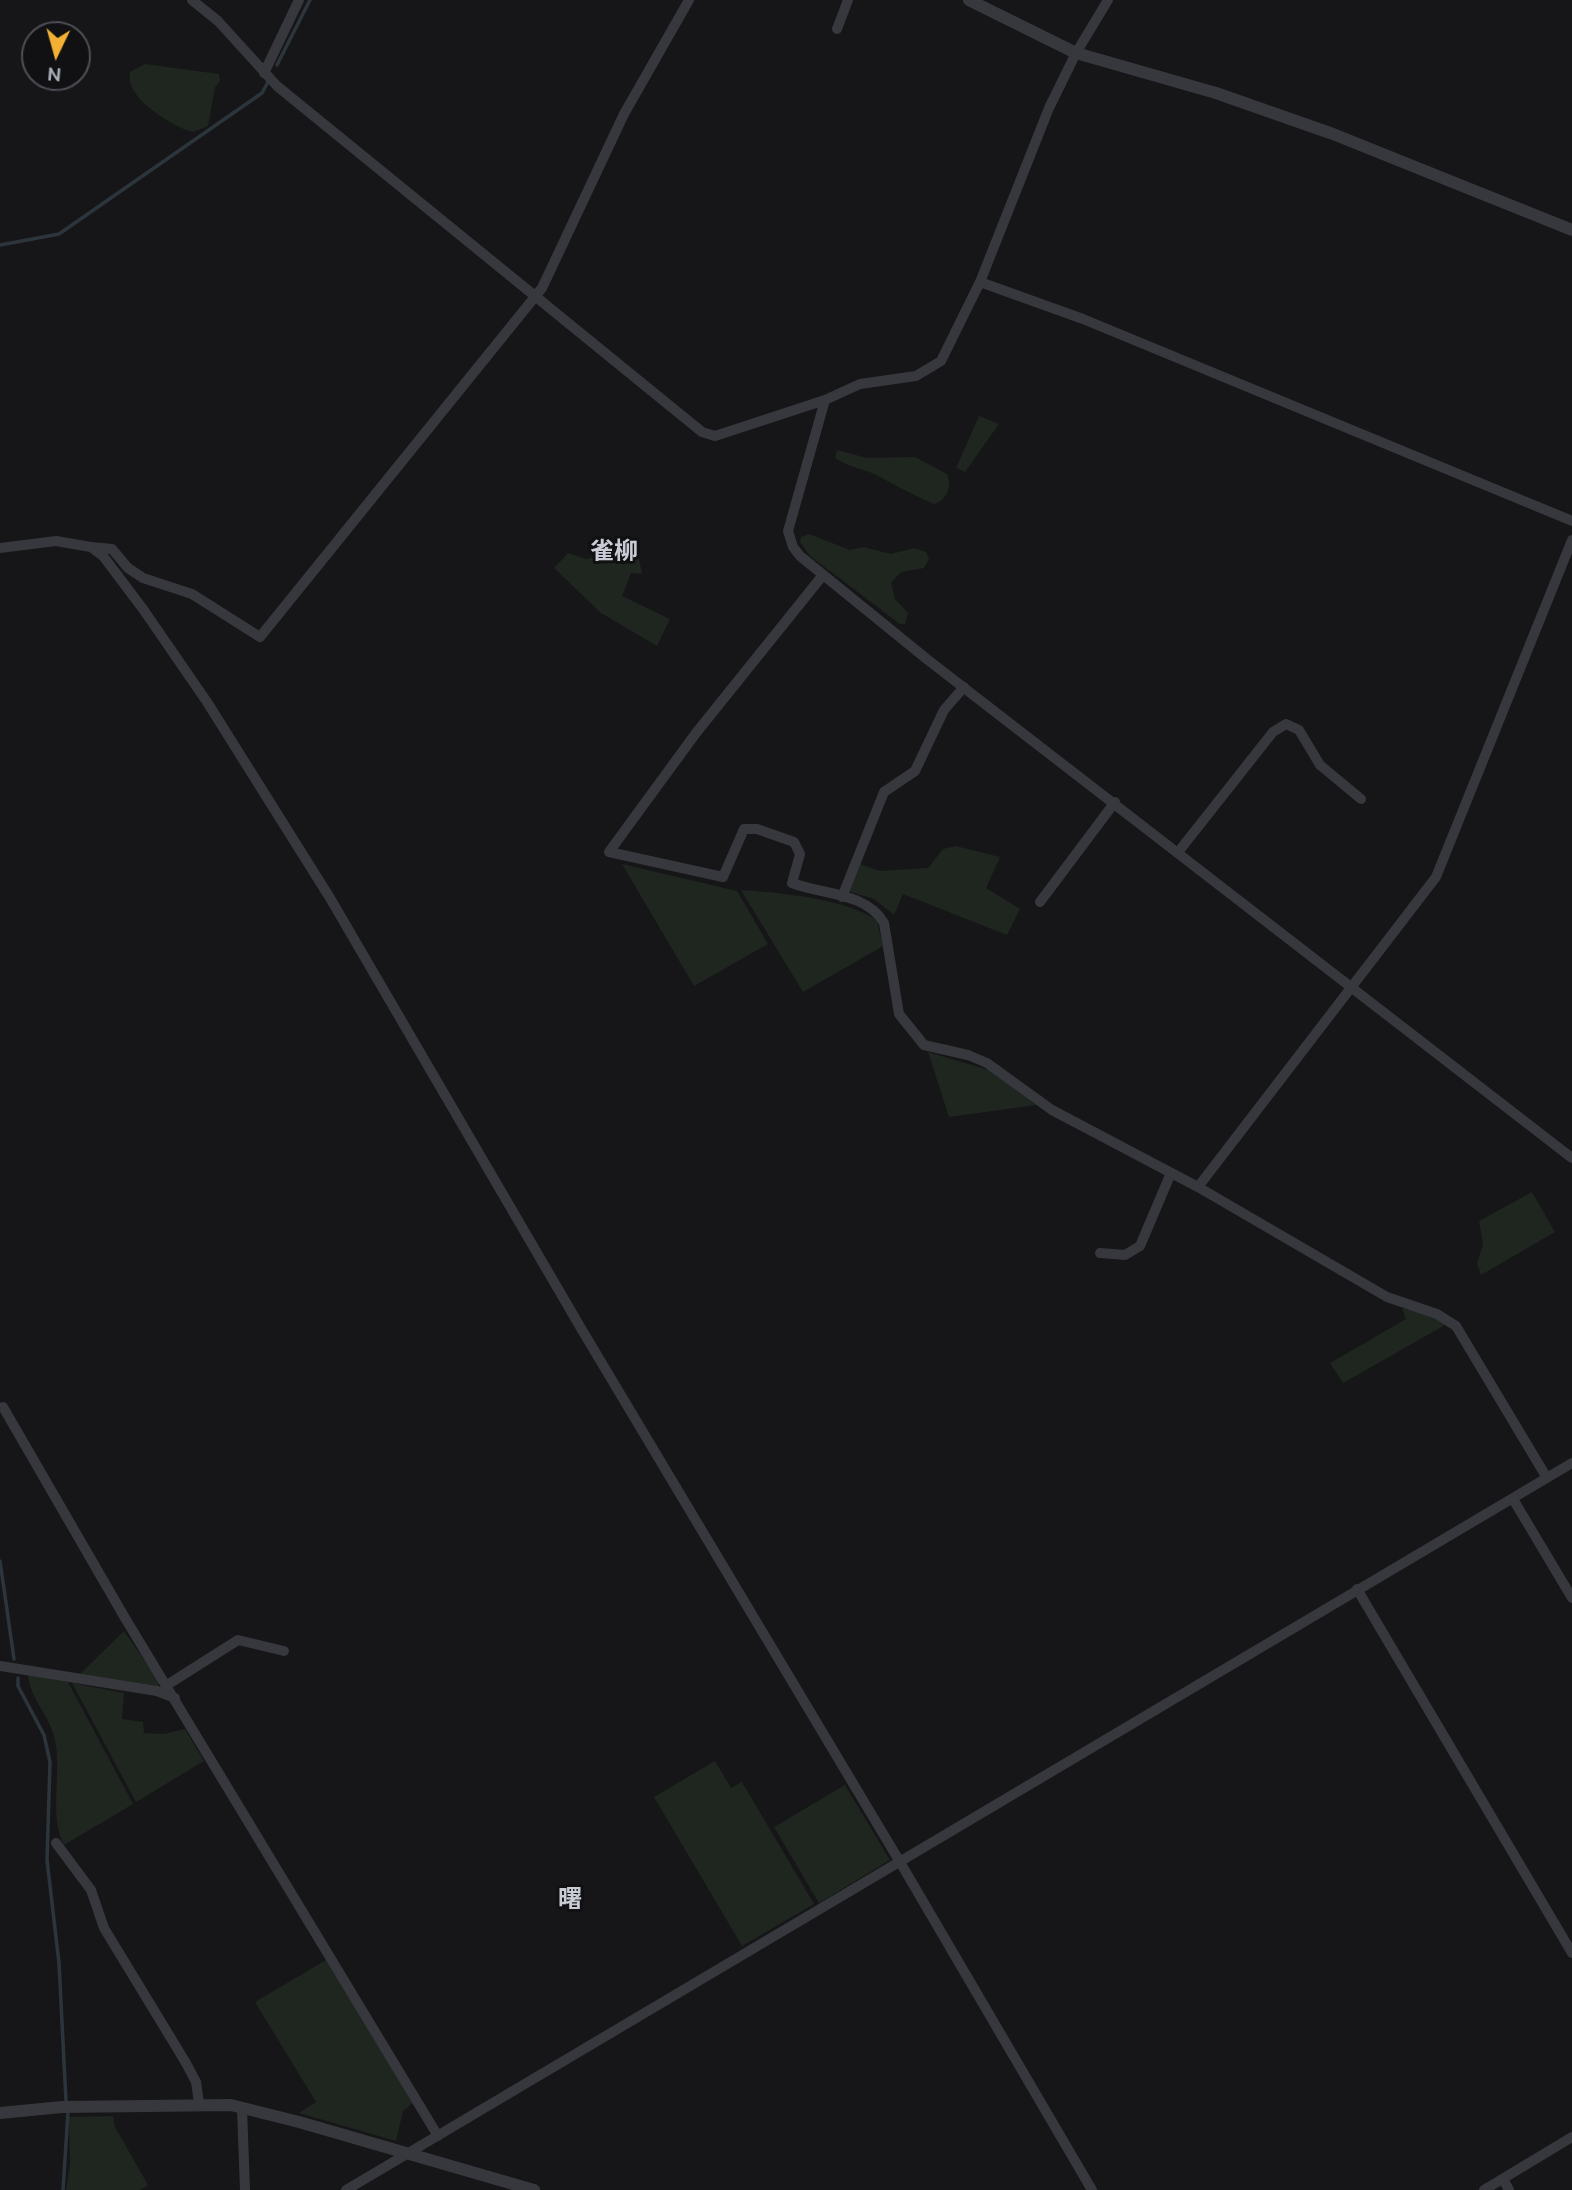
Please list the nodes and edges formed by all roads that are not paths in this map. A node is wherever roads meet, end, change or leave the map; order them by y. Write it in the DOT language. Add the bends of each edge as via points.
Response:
graph roads {
  1 [pos="192,0"];
  2 [pos="299,0"];
  3 [pos="689,0"];
  4 [pos="848,0"];
  5 [pos="969,0"];
  6 [pos="1108,0"];
  7 [pos="837,29"];
  8 [pos="1076,53"];
  9 [pos="264,73"];
  10 [pos="1572,230"];
  11 [pos="980,282"];
  12 [pos="536,297"];
  13 [pos="825,400"];
  14 [pos="1572,521"];
  15 [pos="1572,540"];
  16 [pos="91,547"];
  17 [pos="0,548"];
  18 [pos="823,575"];
  19 [pos="964,687"];
  20 [pos="1362,799"];
  21 [pos="1115,802"];
  22 [pos="1179,851"];
  23 [pos="842,897"];
  24 [pos="1040,902"];
  25 [pos="1352,985"];
  26 [pos="1572,1158"];
  27 [pos="1171,1173"];
  28 [pos="1198,1187"];
  29 [pos="1100,1253"];
  30 [pos="3,1407"];
  31 [pos="1572,1463"];
  32 [pos="1547,1478"];
  33 [pos="1513,1499"];
  34 [pos="1357,1589"];
  35 [pos="1572,1598"];
  36 [pos="284,1651"];
  37 [pos="0,1666"];
  38 [pos="167,1685"];
  39 [pos="175,1699"];
  40 [pos="55,1843"];
  41 [pos="900,1862"];
  42 [pos="1572,1953"];
  43 [pos="199,2103"];
  44 [pos="242,2108"];
  45 [pos="0,2113"];
  46 [pos="438,2136"];
  47 [pos="1572,2137"];
  48 [pos="406,2153"];
  49 [pos="1503,2179"];
  50 [pos="245,2190"];
  51 [pos="346,2190"];
  52 [pos="534,2190"];
  53 [pos="1092,2190"];
  54 [pos="1484,2190"];
  55 [pos="1509,2190"];
  1 -- 9 [label="street" via="218,21"];
  2 -- 9 [label="street"];
  3 -- 12 [label="street" via="624,114"];
  4 -- 7 [label="street"];
  5 -- 8 [label="street"];
  6 -- 8 [label="street"];
  8 -- 10 [label="street" via="1216,93 1333,134"];
  8 -- 11 [label="street" via="1049,108"];
  9 -- 12 [label="street"];
  11 -- 13 [label="street" via="941,361 916,376 860,384"];
  11 -- 14 [label="street" via="1083,319"];
  12 -- 13 [label="street" via="708,435"];
  12 -- 16 [label="street" via="260,637 192,594 144,578 112,549"];
  13 -- 18 [label="street" via="788,531 793,547"];
  15 -- 25 [label="street" via="1436,877"];
  16 -- 17 [label="street" via="56,541"];
  16 -- 41 [label="street" via="135,598 193,681 330,898"];
  18 -- 19 [label="street"];
  18 -- 23 [label="street" via="696,733 609,852 723,877 740,834 757,829 799,848 792,883"];
  19 -- 21 [label="street"];
  19 -- 23 [label="street" via="944,710 915,771 884,792"];
  20 -- 22 [label="street" via="1320,765 1298,730 1286,724 1273,732"];
  21 -- 22 [label="street"];
  21 -- 24 [label="street"];
  22 -- 25 [label="street"];
  23 -- 27 [label="street" via="866,904 884,923 899,1014 924,1045 987,1063 1052,1111"];
  25 -- 26 [label="street"];
  25 -- 28 [label="street"];
  27 -- 28 [label="street"];
  27 -- 29 [label="street" via="1140,1246 1125,1255"];
  28 -- 32 [label="street" via="1387,1297 1437,1314 1456,1326"];
  30 -- 38 [label="street"];
  31 -- 32 [label="street"];
  32 -- 33 [label="street"];
  33 -- 34 [label="street"];
  33 -- 35 [label="street"];
  34 -- 41 [label="street"];
  34 -- 42 [label="street"];
  36 -- 38 [label="street" via="238,1640"];
  37 -- 39 [label="street" via="157,1691"];
  38 -- 39 [label="street"];
  39 -- 46 [label="street"];
  40 -- 43 [label="street" via="91,1890 104,1928 186,2063"];
  41 -- 46 [label="street"];
  41 -- 53 [label="street"];
  43 -- 44 [label="street"];
  43 -- 45 [label="street"];
  44 -- 48 [label="street"];
  44 -- 50 [label="street"];
  46 -- 48 [label="street"];
  47 -- 49 [label="street"];
  48 -- 51 [label="street"];
  48 -- 52 [label="street"];
  49 -- 54 [label="street"];
  49 -- 55 [label="street"];
}
